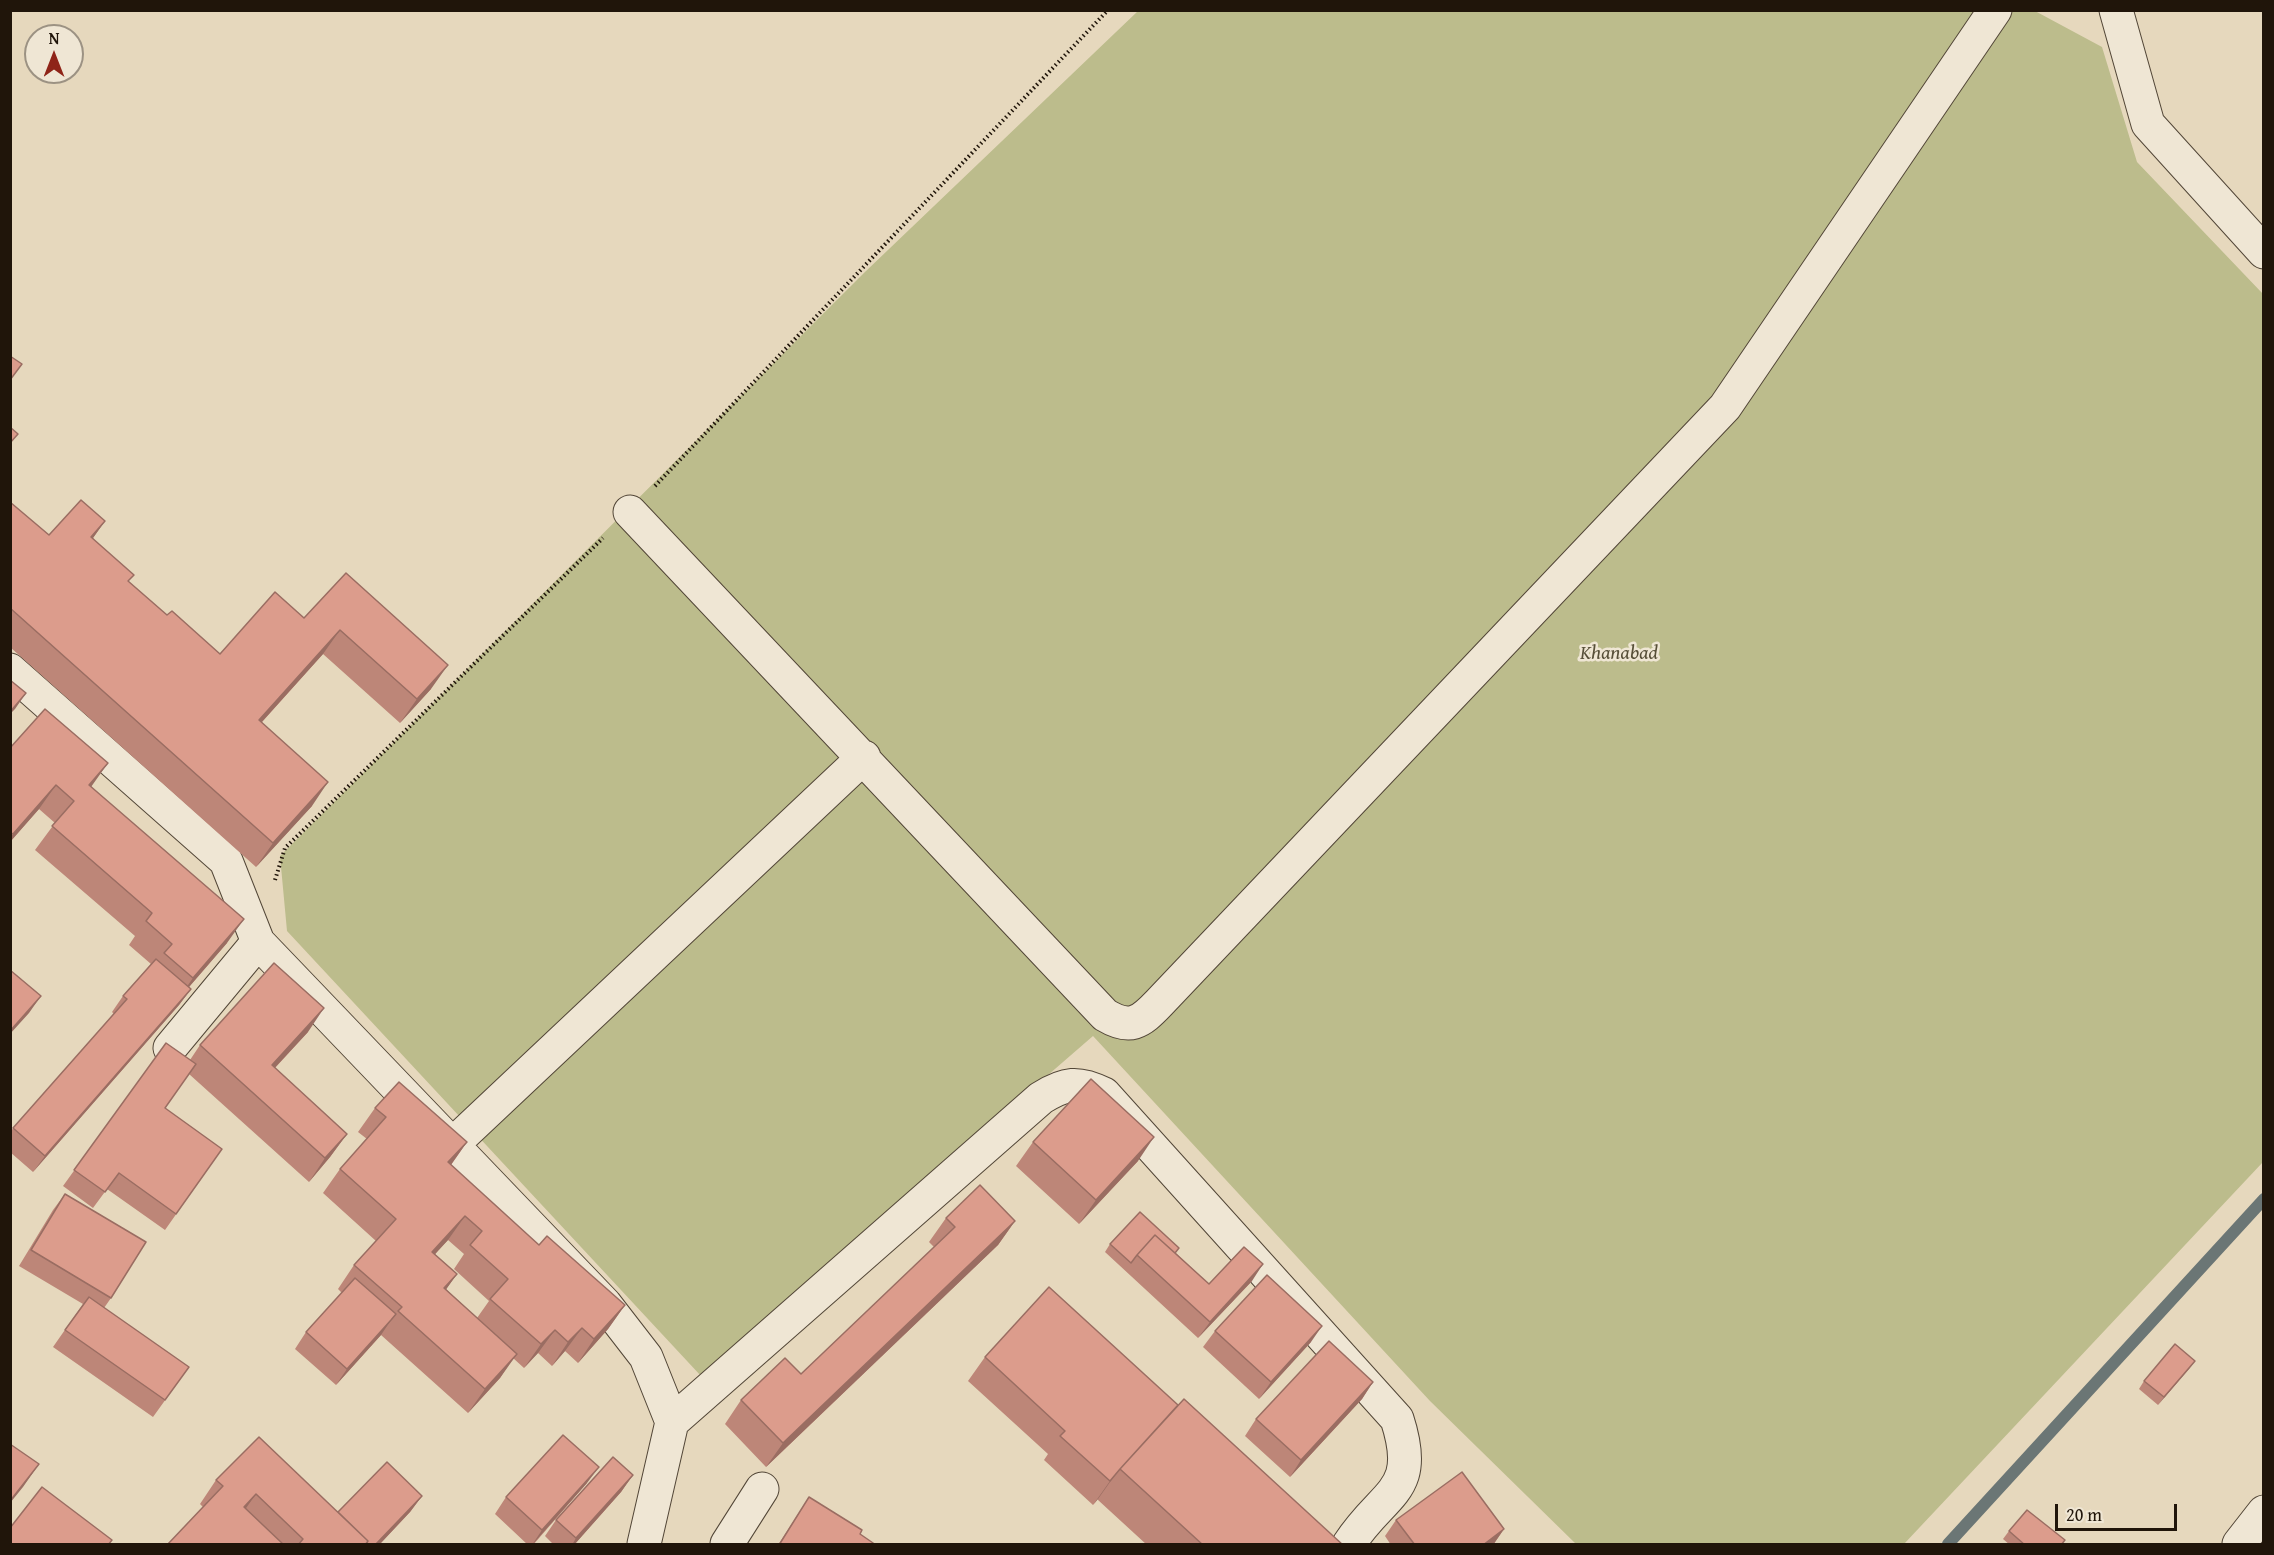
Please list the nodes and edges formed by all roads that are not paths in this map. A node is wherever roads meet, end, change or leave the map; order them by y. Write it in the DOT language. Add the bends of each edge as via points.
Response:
graph roads {
  1 [pos="1995,10"];
  2 [pos="2116,10"];
  3 [pos="2264,252"];
  4 [pos="630,512"];
  5 [pos="10,670"];
  6 [pos="864,757"];
  7 [pos="258,942"];
  8 [pos="170,1048"];
  9 [pos="452,1145"];
  10 [pos="672,1422"];
  11 [pos="762,1489"];
  12 [pos="2264,1512"];
  13 [pos="644,1545"];
  14 [pos="727,1545"];
  15 [pos="1349,1545"];
  16 [pos="2239,1545"];
  1 -- 6 [label="street" via="1725,407 1148,1015 1126,1025 1105,1015"];
  2 -- 3 [label="street" via="2148,124"];
  4 -- 6 [label="street"];
  5 -- 7 [label="street" via="226,861"];
  6 -- 9 [label="street"];
  7 -- 8 [label="street"];
  7 -- 9 [label="street"];
  9 -- 10 [label="street" via="605,1304 646,1358"];
  10 -- 13 [label="street"];
  10 -- 15 [label="street" via="1041,1098 1058,1087 1085,1085 1104,1094 1396,1419 1407,1462 1403,1479"];
  11 -- 14 [label="street"];
  12 -- 16 [label="street"];
}
